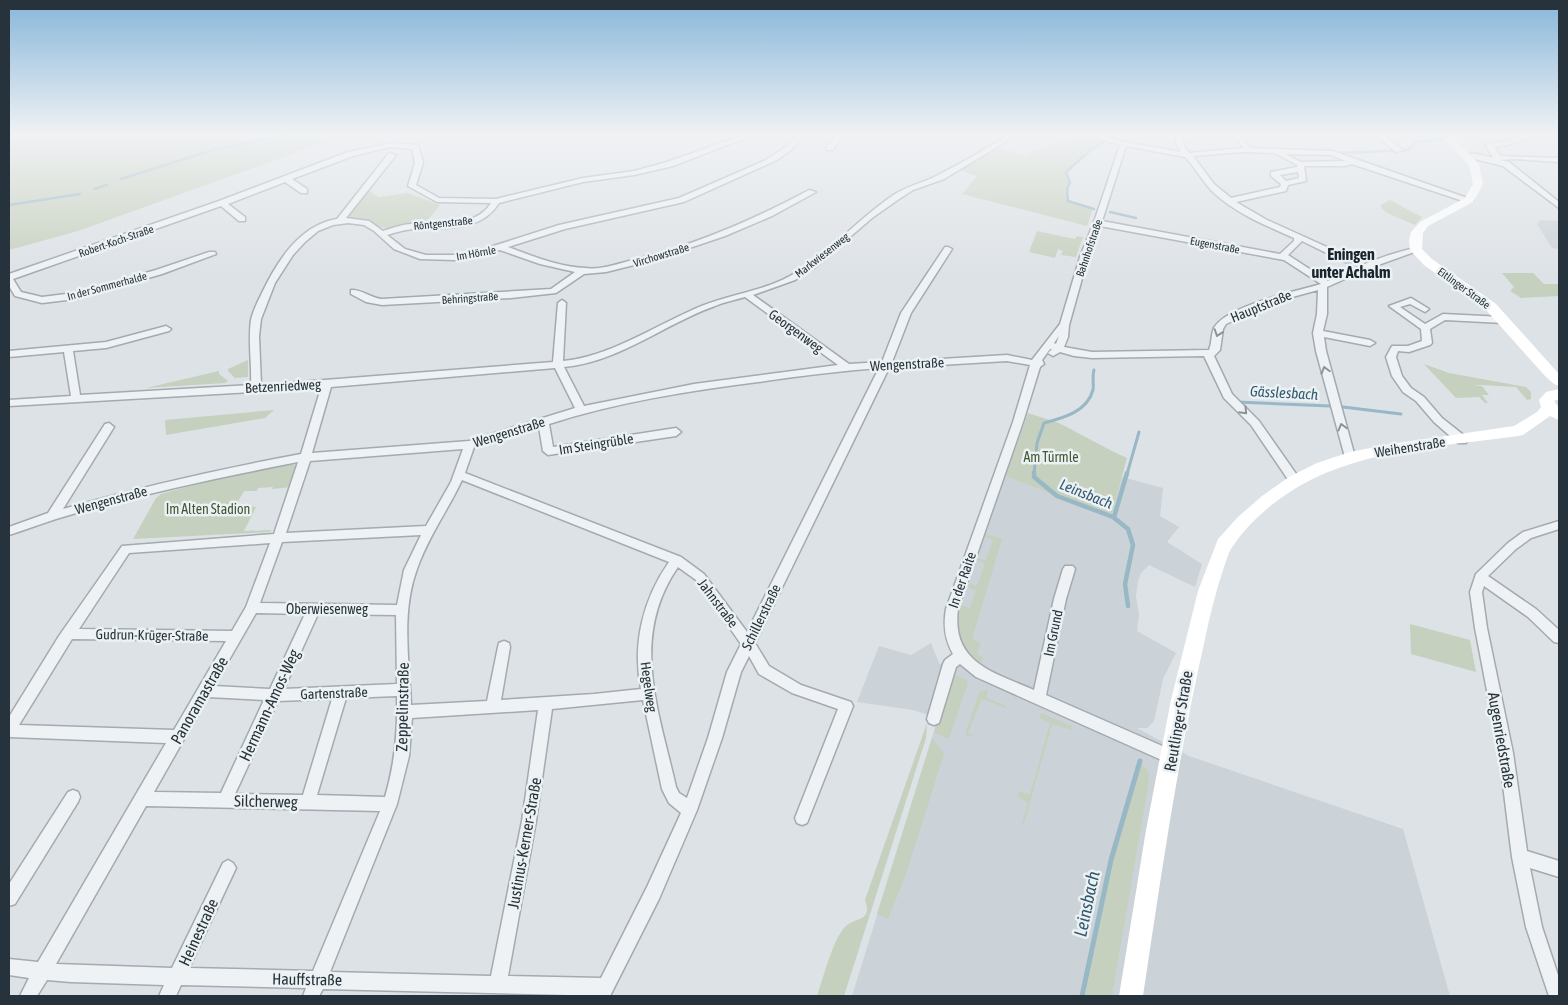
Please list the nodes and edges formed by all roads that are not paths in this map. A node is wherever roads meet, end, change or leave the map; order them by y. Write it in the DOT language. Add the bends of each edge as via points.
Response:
graph roads {
  1 [pos="275,182"];
  2 [pos="291,182"];
  3 [pos="371,182"];
  4 [pos="413,182"];
  5 [pos="575,182"];
  6 [pos="724,182"];
  7 [pos="927,182"];
  8 [pos="1111,182"];
  9 [pos="1209,182"];
  10 [pos="1283,182"];
  11 [pos="1293,182"];
  12 [pos="1413,182"];
  13 [pos="1478,182"];
  14 [pos="1529,182"];
  15 [pos="1285,184"];
  16 [pos="304,191"];
  17 [pos="812,192"];
  18 [pos="1469,200"];
  19 [pos="496,201"];
  20 [pos="1229,201"];
  21 [pos="222,203"];
  22 [pos="1559,206"];
  23 [pos="242,218"];
  24 [pos="340,221"];
  25 [pos="1097,223"];
  26 [pos="382,234"];
  27 [pos="1298,237"];
  28 [pos="503,248"];
  29 [pos="948,249"];
  30 [pos="1416,250"];
  31 [pos="212,254"];
  32 [pos="1397,256"];
  33 [pos="1284,257"];
  34 [pos="1348,260"];
  35 [pos="1428,262"];
  36 [pos="582,271"];
  37 [pos="9,278"];
  38 [pos="1325,285"];
  39 [pos="354,292"];
  40 [pos="746,294"];
  41 [pos="562,303"];
  42 [pos="1425,308"];
  43 [pos="1503,320"];
  44 [pos="1425,328"];
  45 [pos="166,329"];
  46 [pos="1318,333"];
  47 [pos="1370,343"];
  48 [pos="1053,347"];
  49 [pos="68,350"];
  50 [pos="9,354"];
  51 [pos="1208,354"];
  52 [pos="886,365"];
  53 [pos="558,366"];
  54 [pos="847,367"];
  55 [pos="1036,367"];
  56 [pos="327,384"];
  57 [pos="1556,386"];
  58 [pos="256,387"];
  59 [pos="76,399"];
  60 [pos="9,404"];
  61 [pos="581,410"];
  62 [pos="1556,414"];
  63 [pos="543,421"];
  64 [pos="108,427"];
  65 [pos="676,432"];
  66 [pos="1462,440"];
  67 [pos="469,445"];
  68 [pos="306,457"];
  69 [pos="1350,457"];
  70 [pos="460,475"];
  71 [pos="1295,481"];
  72 [pos="52,516"];
  73 [pos="1559,524"];
  74 [pos="429,530"];
  75 [pos="9,531"];
  76 [pos="279,538"];
  77 [pos="677,560"];
  78 [pos="1069,569"];
  79 [pos="1480,576"];
  80 [pos="252,608"];
  81 [pos="314,609"];
  82 [pos="402,610"];
  83 [pos="68,634"];
  84 [pos="236,636"];
  85 [pos="1559,638"];
  86 [pos="748,643"];
  87 [pos="504,647"];
  88 [pos="960,656"];
  89 [pos="404,690"];
  90 [pos="204,691"];
  91 [pos="341,693"];
  92 [pos="647,694"];
  93 [pos="274,695"];
  94 [pos="1038,698"];
  95 [pos="546,703"];
  96 [pos="493,705"];
  97 [pos="404,712"];
  98 [pos="934,720"];
  99 [pos="9,730"];
  100 [pos="178,737"];
  101 [pos="1171,757"];
  102 [pos="73,798"];
  103 [pos="142,800"];
  104 [pos="225,800"];
  105 [pos="308,802"];
  106 [pos="390,804"];
  107 [pos="690,810"];
  108 [pos="802,818"];
  109 [pos="1520,857"];
  110 [pos="228,868"];
  111 [pos="1559,869"];
  112 [pos="9,898"];
  113 [pos="9,967"];
  114 [pos="44,971"];
  115 [pos="177,976"];
  116 [pos="318,980"];
  117 [pos="498,983"];
  118 [pos="604,991"];
  119 [pos="1558,995"];
  120 [pos="28,996"];
  121 [pos="167,996"];
  122 [pos="311,996"];
  123 [pos="1131,996"];
  1 -- 21 [label="street, Robert-Koch-Straße"];
  2 -- 16 [label="street"];
  3 -- 24 [label="street"];
  4 -- 19 [label="street, Robert-Koch-Straße" via="412,186 436,200"];
  5 -- 19 [label="street, Robert-Koch-Straße"];
  6 -- 28 [label="street, Im Hörnle" via="671,203 560,228"];
  7 -- 40 [label="street, Markwiesenweg" via="910,188 876,211 800,274"];
  8 -- 25 [label="street, Bahnhofstraße"];
  9 -- 20 [label="street"];
  10 -- 15 [label="street"];
  11 -- 15 [label="street"];
  12 -- 18 [label="street"];
  13 -- 18 [label="main road"];
  14 -- 22 [label="street"];
  15 -- 20 [label="street" via="1283,189"];
  17 -- 36 [label="street, Virchowstraße" via="781,209 695,244 601,271"];
  18 -- 30 [label="main road" via="1424,224 1417,232"];
  19 -- 26 [label="street, Röntgenstraße" via="485,216 470,222 406,227"];
  20 -- 27 [label="street"];
  21 -- 23 [label="street"];
  21 -- 37 [label="street, Robert-Koch-Straße"];
  24 -- 26 [label="street, Im Hörnle" via="368,224"];
  24 -- 58 [label="street, Im Hörnle" via="321,226 294,247 272,280 256,318"];
  25 -- 33 [label="street, Eugenstraße"];
  25 -- 48 [label="street, Bahnhofstraße" via="1064,325 1065,333"];
  26 -- 28 [label="street, Im Hörnle" via="394,246 417,256 460,257"];
  27 -- 33 [label="street" via="1298,242"];
  27 -- 34 [label="street"];
  28 -- 36 [label="street, Virchowstraße"];
  29 -- 52 [label="street, Schillerstraße" via="906,313"];
  30 -- 32 [label="street, Hauptstraße"];
  30 -- 35 [label="main road, Eitlinger Straße"];
  31 -- 37 [label="street, In der Sommerhalde" via="75,296 42,300 18,294"];
  32 -- 35 [label="street, Hauptstraße"];
  32 -- 38 [label="street, Hauptstraße"];
  33 -- 38 [label="street, Eugenstraße"];
  35 -- 43 [label="main road, Eitlinger Straße" via="1491,307"];
  36 -- 39 [label="street, Behringstraße" via="553,291 510,295 382,302"];
  38 -- 46 [label="street"];
  38 -- 51 [label="street, Hauptstraße, one-way" via="1284,295 1228,319 1216,333 1215,350"];
  40 -- 53 [label="street, Markwiesenweg" via="710,304 607,353"];
  40 -- 54 [label="street, Georgenweg"];
  41 -- 53 [label="street"];
  42 -- 44 [label="street" via="1411,301 1393,306"];
  43 -- 44 [label="street" via="1443,317"];
  43 -- 57 [label="main road, Eitlinger Straße"];
  44 -- 66 [label="street" via="1427,343 1395,348 1391,357 1397,376 1407,390"];
  45 -- 49 [label="street" via="106,345"];
  46 -- 47 [label="street"];
  69 -- 46 [label="street, one-way"];
  48 -- 51 [label="street" via="1092,356"];
  48 -- 55 [label="street, Bahnhofstraße" via="1040,356"];
  49 -- 50 [label="street"];
  49 -- 59 [label="street"];
  51 -- 71 [label="street, one-way" via="1228,396 1255,423"];
  52 -- 54 [label="street, Wengenstraße"];
  52 -- 55 [label="street, Wengenstraße" via="984,360"];
  52 -- 86 [label="street, Schillerstraße"];
  53 -- 56 [label="street, Betzenriedweg"];
  53 -- 61 [label="street"];
  54 -- 61 [label="street, Wengenstraße" via="694,387"];
  55 -- 88 [label="street, In der Raite" via="952,609 950,635"];
  56 -- 58 [label="street, Betzenriedweg"];
  56 -- 68 [label="street, Panoramastraße"];
  57 -- 62 [label="main road" via="1546,400"];
  58 -- 59 [label="street, Betzenriedweg"];
  59 -- 60 [label="street, Betzenriedweg"];
  61 -- 63 [label="street, Wengenstraße"];
  62 -- 66 [label="main road, Weihenstraße" via="1518,431"];
  63 -- 65 [label="street, Im Steingrüble" via="548,452"];
  63 -- 67 [label="street, Wengenstraße"];
  64 -- 72 [label="street"];
  66 -- 69 [label="main road, Weihenstraße"];
  67 -- 68 [label="street, Wengenstraße"];
  67 -- 70 [label="street, Zeppelinstraße"];
  68 -- 72 [label="street, Wengenstraße" via="186,481"];
  68 -- 76 [label="street, Panoramastraße"];
  69 -- 71 [label="main road, Weihenstraße"];
  70 -- 74 [label="street, Zeppelinstraße"];
  70 -- 77 [label="street, Jahnstraße"];
  71 -- 101 [label="main road, Reutlinger Straße" via="1244,521 1219,554 1188,663"];
  72 -- 75 [label="street, Wengenstraße"];
  73 -- 79 [label="street" via="1527,535"];
  74 -- 76 [label="street"];
  74 -- 82 [label="street, Zeppelinstraße" via="411,568"];
  76 -- 80 [label="street, Panoramastraße"];
  76 -- 83 [label="street" via="126,549"];
  77 -- 86 [label="street, Jahnstraße" via="700,577"];
  77 -- 92 [label="street, Hegelweg" via="652,605 644,664"];
  78 -- 94 [label="street, Im Grund"];
  79 -- 85 [label="street" via="1532,613"];
  79 -- 109 [label="street, Augenriedstraße" via="1476,592 1481,628 1506,753"];
  80 -- 81 [label="street, Oberwiesenweg"];
  80 -- 84 [label="street, Panoramastraße"];
  81 -- 82 [label="street, Oberwiesenweg"];
  81 -- 93 [label="street, Hermann-Amos-Weg"];
  82 -- 89 [label="street, Zeppelinstraße"];
  83 -- 84 [label="street, Gudrun-Krüger-Straße"];
  83 -- 99 [label="street"];
  84 -- 90 [label="street, Panoramastraße"];
  86 -- 107 [label="street, Schillerstraße" via="734,672"];
  86 -- 108 [label="street, Jahnstraße" via="764,670 797,689 846,706"];
  87 -- 96 [label="street"];
  88 -- 94 [label="street, In der Raite" via="982,673"];
  88 -- 98 [label="street" via="950,664"];
  89 -- 91 [label="street, Gartenstraße"];
  89 -- 97 [label="street, Zeppelinstraße"];
  90 -- 93 [label="street, Gartenstraße"];
  90 -- 100 [label="street, Panoramastraße"];
  91 -- 93 [label="street, Gartenstraße"];
  91 -- 105 [label="street"];
  92 -- 95 [label="street"];
  92 -- 107 [label="street, Hegelweg" via="669,789 674,798"];
  93 -- 104 [label="street, Hermann-Amos-Weg"];
  94 -- 101 [label="street, In der Raite"];
  95 -- 96 [label="street"];
  95 -- 117 [label="street, Justinus-Kerner-Straße" via="529,820"];
  96 -- 97 [label="street"];
  97 -- 106 [label="street, Zeppelinstraße" via="402,756"];
  99 -- 100 [label="street"];
  100 -- 103 [label="street, Panoramastraße"];
  101 -- 123 [label="main road, Reutlinger Straße"];
  102 -- 112 [label="street"];
  103 -- 104 [label="street, Silcherweg"];
  103 -- 114 [label="street, Panoramastraße"];
  104 -- 105 [label="street, Silcherweg"];
  105 -- 106 [label="street, Silcherweg"];
  106 -- 116 [label="street, Zeppelinstraße"];
  107 -- 118 [label="street, Schillerstraße"];
  109 -- 111 [label="street"];
  109 -- 119 [label="street, Augenriedstraße" via="1534,927"];
  110 -- 115 [label="street, Heinestraße"];
  113 -- 114 [label="street, Hauffstraße"];
  114 -- 115 [label="street, Hauffstraße"];
  114 -- 120 [label="street, Panoramastraße"];
  115 -- 116 [label="street, Hauffstraße"];
  115 -- 121 [label="street, Heinestraße"];
  116 -- 117 [label="street, Hauffstraße"];
  116 -- 122 [label="street, Zeppelinstraße"];
  117 -- 118 [label="street, Hauffstraße"];
}
